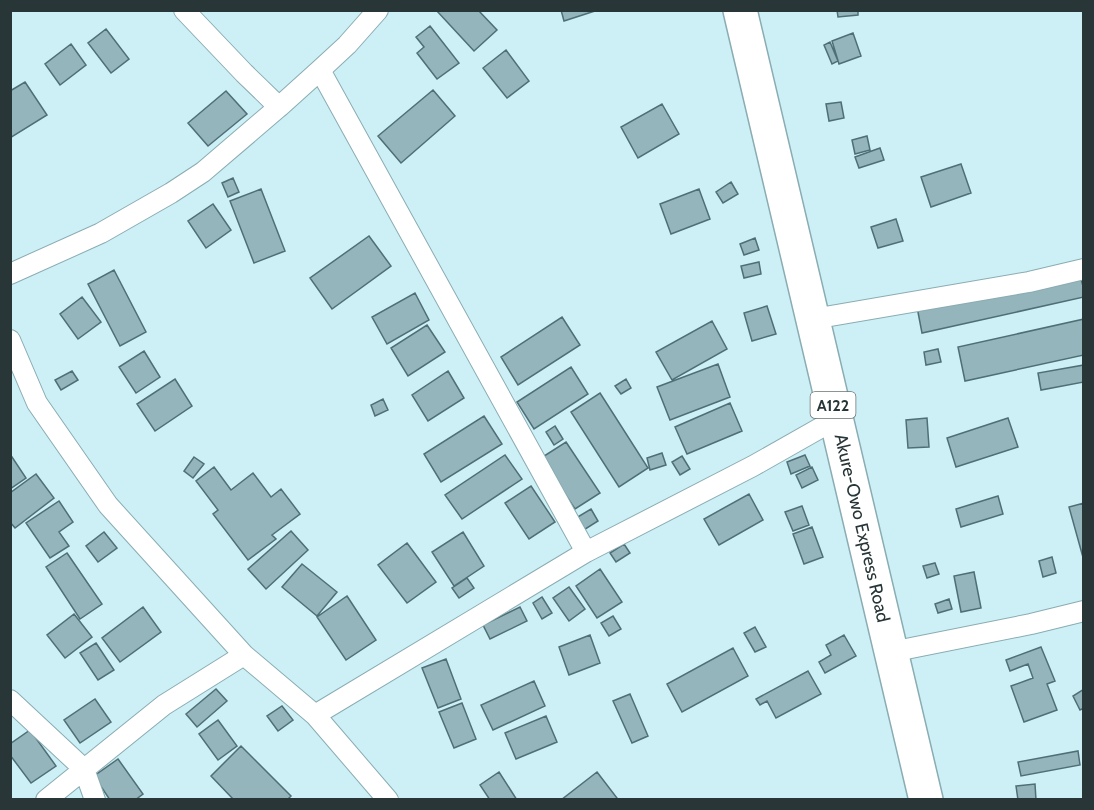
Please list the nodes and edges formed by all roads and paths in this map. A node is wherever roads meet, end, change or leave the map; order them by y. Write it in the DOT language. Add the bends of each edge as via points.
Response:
graph roads {
  1 [pos="184,10"];
  2 [pos="378,10"];
  3 [pos="740,10"];
  4 [pos="320,70"];
  5 [pos="279,107"];
  6 [pos="1083,269"];
  7 [pos="10,274"];
  8 [pos="813,319"];
  9 [pos="10,340"];
  10 [pos="836,419"];
  11 [pos="585,552"];
  12 [pos="1083,611"];
  13 [pos="891,652"];
  14 [pos="244,655"];
  15 [pos="10,699"];
  16 [pos="315,715"];
  17 [pos="84,769"];
  18 [pos="46,800"];
  19 [pos="95,800"];
  20 [pos="387,800"];
  21 [pos="926,800"];
  1 -- 5 [label="street"];
  2 -- 4 [label="street"];
  3 -- 8 [label="highway, Akure-Owo Express Road / A122"];
  4 -- 5 [label="street"];
  4 -- 11 [label="street"];
  5 -- 7 [label="street" via="203,172 171,193 101,233"];
  6 -- 8 [label="street"];
  8 -- 10 [label="highway, Akure-Owo Express Road / A122"];
  9 -- 14 [label="street" via="37,403 108,505"];
  10 -- 11 [label="street"];
  10 -- 13 [label="highway, Akure-Owo Express Road / A122"];
  11 -- 16 [label="street"];
  12 -- 13 [label="street"];
  13 -- 21 [label="highway, Akure-Owo Express Road / A122"];
  14 -- 16 [label="street"];
  14 -- 17 [label="street" via="164,705"];
  15 -- 17 [label="street"];
  16 -- 20 [label="street"];
  17 -- 18 [label="street"];
  17 -- 19 [label="street"];
}
